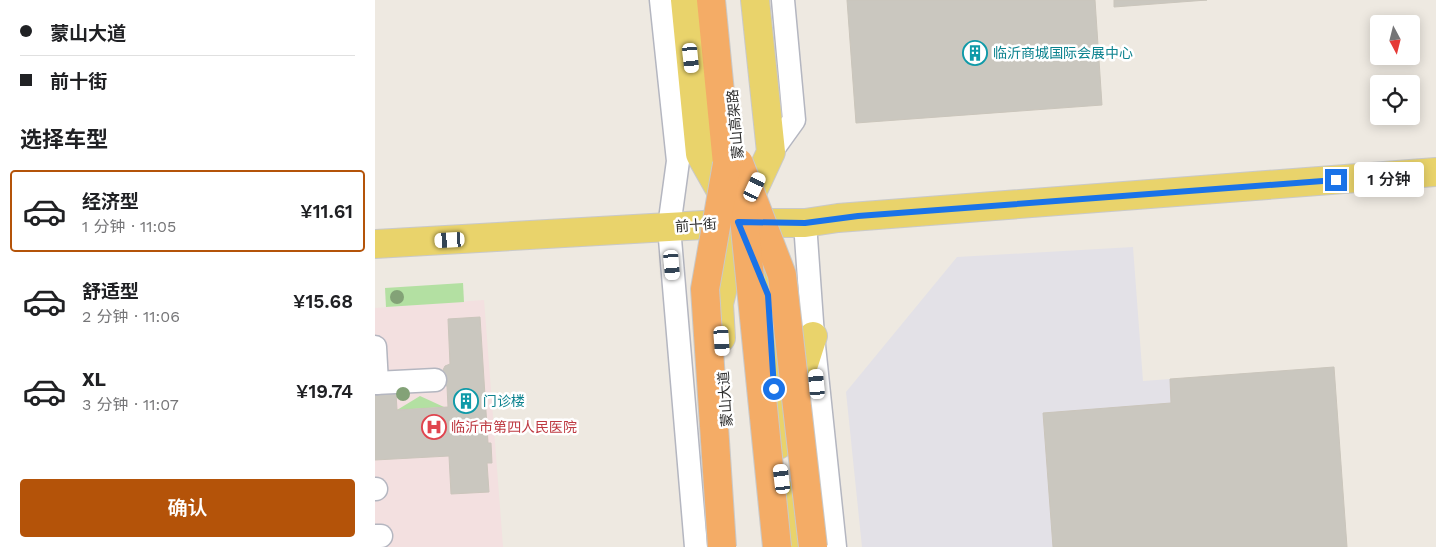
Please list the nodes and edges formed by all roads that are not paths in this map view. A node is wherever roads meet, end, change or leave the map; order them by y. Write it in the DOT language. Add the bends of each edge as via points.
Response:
graph roads {
  1 [pos="661,0"];
  2 [pos="685,0"];
  3 [pos="711,0"];
  4 [pos="724,0"];
  5 [pos="755,0"];
  6 [pos="783,0"];
  7 [pos="771,152"];
  8 [pos="733,163"];
  9 [pos="1436,172"];
  10 [pos="738,222"];
  11 [pos="805,223"];
  12 [pos="669,227"];
  13 [pos="375,244"];
  14 [pos="813,336"];
  15 [pos="375,347"];
  16 [pos="435,380"];
  17 [pos="376,383"];
  18 [pos="778,445"];
  19 [pos="696,547"];
  20 [pos="722,547"];
  21 [pos="735,547"];
  22 [pos="760,547"];
  23 [pos="777,547"];
  24 [pos="791,547"];
  25 [pos="813,547"];
  26 [pos="835,547"];
  1 -- 12 [label="street" via="679,161"];
  2 -- 10 [label="main road" via="700,154"];
  3 -- 8 [label="highway, 蒙山高架路"];
  4 -- 8 [label="highway, 蒙山高架路"];
  5 -- 7 [label="main road"];
  6 -- 7 [label="street" via="794,120"];
  7 -- 10 [label="main road, 蒙山大道"];
  8 -- 20 [label="highway, bridge" via="705,289"];
  8 -- 22 [label="highway, 蒙山高架路, bridge" via="733,217"];
  8 -- 23 [label="highway, 蒙山高架路, bridge"];
  8 -- 25 [label="highway, bridge" via="782,274"];
  9 -- 11 [label="main road, 前十街" via="858,216"];
  10 -- 11 [label="main road, 前十街"];
  10 -- 12 [label="main road, 前十街"];
  10 -- 18 [label="main road" via="768,295"];
  10 -- 21 [label="main road, 蒙山大道" via="719,304"];
  11 -- 14 [label="street"];
  12 -- 13 [label="main road, 前十街"];
  12 -- 19 [label="street"];
  14 -- 18 [label="main road"];
  14 -- 26 [label="street"];
  15 -- 17 [label="street"];
  16 -- 17 [label="street"];
  18 -- 24 [label="main road"];
}
